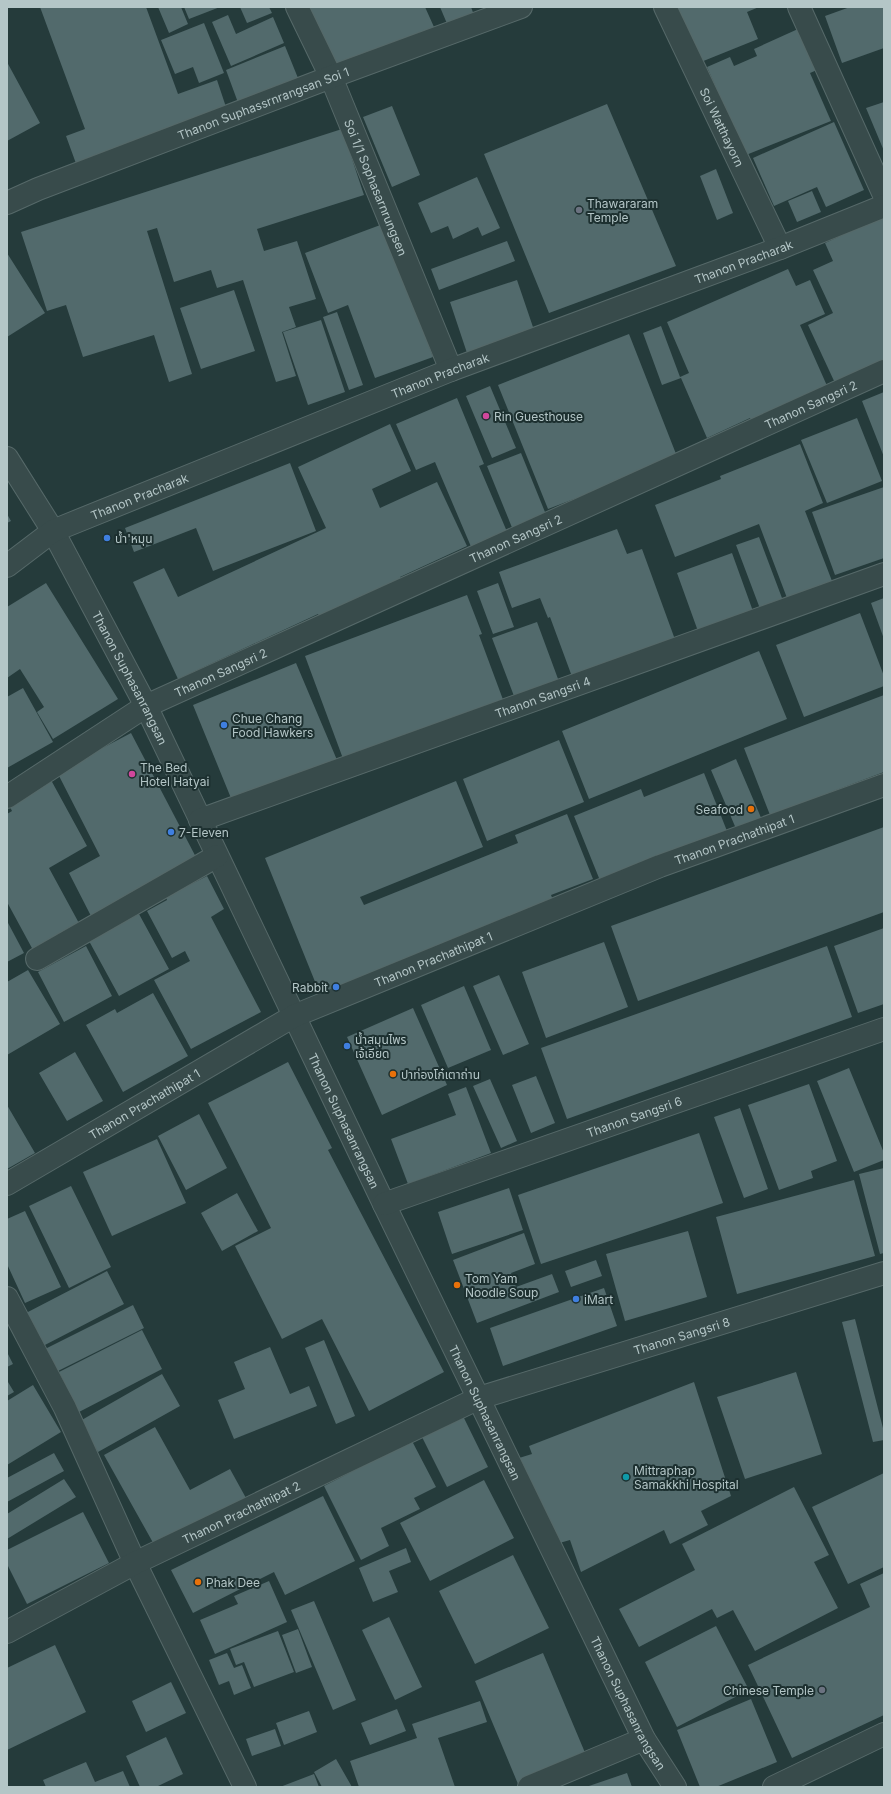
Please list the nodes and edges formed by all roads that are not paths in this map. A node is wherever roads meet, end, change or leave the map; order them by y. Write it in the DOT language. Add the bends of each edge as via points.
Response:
graph roads {
  1 [pos="297,7"];
  2 [pos="521,7"];
  3 [pos="665,7"];
  4 [pos="799,7"];
  5 [pos="331,77"];
  6 [pos="884,196"];
  7 [pos="7,203"];
  8 [pos="884,206"];
  9 [pos="780,248"];
  10 [pos="451,370"];
  11 [pos="884,371"];
  12 [pos="7,458"];
  13 [pos="53,531"];
  14 [pos="7,566"];
  15 [pos="884,574"];
  16 [pos="146,706"];
  17 [pos="884,785"];
  18 [pos="7,798"];
  19 [pos="200,820"];
  20 [pos="218,856"];
  21 [pos="37,960"];
  22 [pos="294,1016"];
  23 [pos="884,1029"];
  24 [pos="7,1184"];
  25 [pos="384,1204"];
  26 [pos="884,1273"];
  27 [pos="7,1298"];
  28 [pos="479,1398"];
  29 [pos="135,1563"];
  30 [pos="7,1632"];
  31 [pos="884,1734"];
  32 [pos="644,1738"];
  33 [pos="245,1787"];
  34 [pos="529,1787"];
  35 [pos="675,1787"];
  36 [pos="774,1787"];
  1 -- 5 [label="street, Soi 1/1 Sophasarnrungsen"];
  2 -- 5 [label="street, Thanon Suphassrnrangsan Soi 1"];
  3 -- 9 [label="street, Soi Watthayorn"];
  4 -- 6 [label="street"];
  5 -- 7 [label="street, Thanon Suphassrnrangsan Soi 1"];
  5 -- 10 [label="street, Soi 1/1 Sophasarnrungsen"];
  8 -- 9 [label="street, Thanon Pracharak"];
  9 -- 10 [label="street, Thanon Pracharak"];
  10 -- 13 [label="street, Thanon Pracharak"];
  11 -- 16 [label="street, Thanon Sangsri 2"];
  12 -- 13 [label="street, Thanon Suphasanrangsan"];
  13 -- 14 [label="street, Thanon Pracharak"];
  13 -- 16 [label="street, Thanon Suphasanrangsan"];
  15 -- 19 [label="street, Thanon Sangsri 4"];
  16 -- 18 [label="street, Thanon Sangsri 2"];
  16 -- 19 [label="street, Thanon Suphasanrangsan"];
  17 -- 22 [label="street, Thanon Prachathipat 1" via="660,866"];
  19 -- 20 [label="street, Thanon Suphasanrangsan"];
  20 -- 21 [label="street"];
  20 -- 22 [label="street, Thanon Suphasanrangsan"];
  22 -- 24 [label="street, Thanon Prachathipat 1"];
  22 -- 25 [label="street, Thanon Suphasanrangsan"];
  23 -- 25 [label="street, Thanon Sangsri 6"];
  25 -- 28 [label="street, Thanon Suphasanrangsan"];
  26 -- 28 [label="street, Thanon Sangsri 8"];
  27 -- 29 [label="street" via="65,1408"];
  28 -- 29 [label="street, Thanon Prachathipat 2"];
  28 -- 32 [label="street, Thanon Suphasanrangsan"];
  29 -- 30 [label="street, Thanon Prachathipat 2"];
  29 -- 33 [label="street"];
  31 -- 36 [label="street"];
  32 -- 34 [label="street"];
  32 -- 35 [label="street, Thanon Suphasanrangsan"];
}
